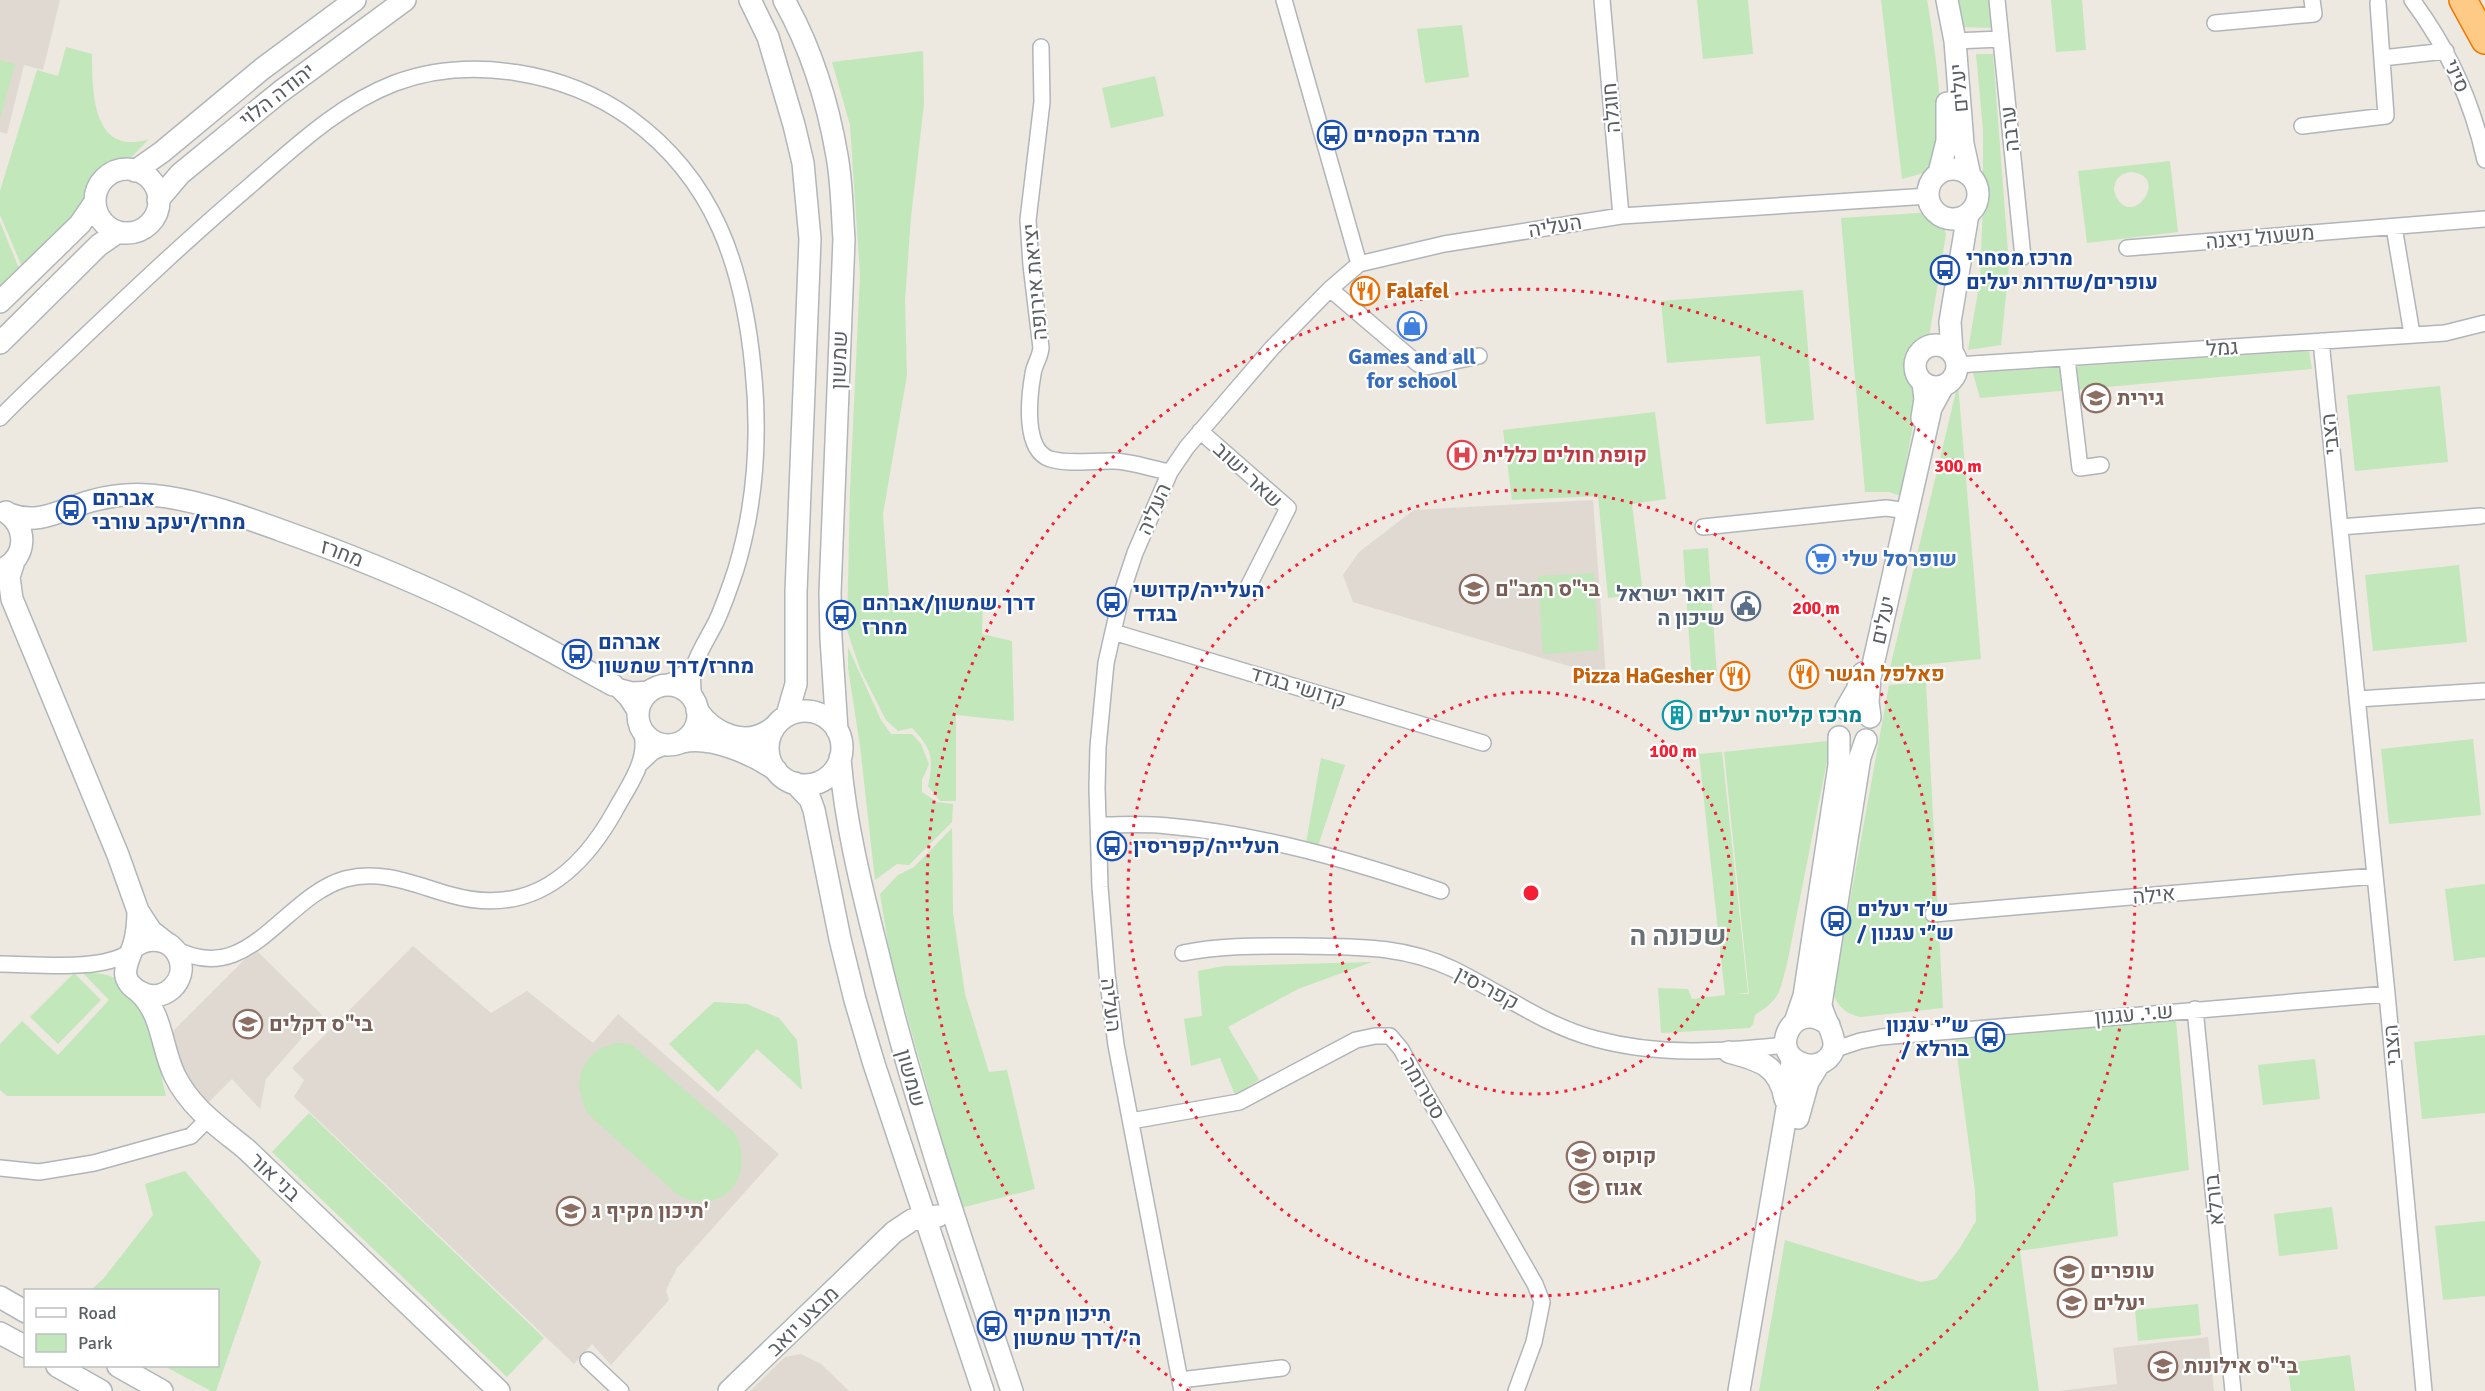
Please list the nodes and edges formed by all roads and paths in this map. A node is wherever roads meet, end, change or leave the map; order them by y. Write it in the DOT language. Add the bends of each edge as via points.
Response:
graph roads {
  1 [pos="355,0"];
  2 [pos="405,0"];
  3 [pos="750,0"];
  4 [pos="784,0"];
  5 [pos="1284,0"];
  6 [pos="1602,0"];
  7 [pos="1935,0"];
  8 [pos="1947,0"];
  9 [pos="1997,0"];
  10 [pos="2312,0"];
  11 [pos="2412,0"];
  12 [pos="2463,0"];
  13 [pos="2378,3"];
  14 [pos="2215,23"];
  15 [pos="2001,39"];
  16 [pos="2485,40"];
  17 [pos="1954,41"];
  18 [pos="1041,47"];
  19 [pos="2446,51"];
  20 [pos="2382,58"];
  21 [pos="2302,126"];
  22 [pos="2485,160"];
  23 [pos="135,171"];
  24 [pos="1939,173"];
  25 [pos="1970,176"];
  26 [pos="1929,196"];
  27 [pos="158,200"];
  28 [pos="95,202"];
  29 [pos="1968,214"];
  30 [pos="1621,216"];
  31 [pos="1942,216"];
  32 [pos="2485,219"];
  33 [pos="2394,227"];
  34 [pos="118,232"];
  35 [pos="2127,248"];
  36 [pos="2023,257"];
  37 [pos="1359,264"];
  38 [pos="1330,289"];
  39 [pos="0,302"];
  40 [pos="2485,322"];
  41 [pos="2412,334"];
  42 [pos="2321,341"];
  43 [pos="0,343"];
  44 [pos="1929,346"];
  45 [pos="1479,356"];
  46 [pos="1954,359"];
  47 [pos="2067,359"];
  48 [pos="1933,385"];
  49 [pos="0,418"];
  50 [pos="1200,431"];
  51 [pos="2102,465"];
  52 [pos="1170,472"];
  53 [pos="1901,510"];
  54 [pos="3,511"];
  55 [pos="52,516"];
  56 [pos="2481,516"];
  57 [pos="1703,527"];
  58 [pos="2340,527"];
  59 [pos="12,559"];
  60 [pos="1248,587"];
  61 [pos="6,591"];
  62 [pos="1113,632"];
  63 [pos="695,663"];
  64 [pos="613,685"];
  65 [pos="658,687"];
  66 [pos="2485,691"];
  67 [pos="2357,699"];
  68 [pos="695,705"];
  69 [pos="1846,709"];
  70 [pos="1870,717"];
  71 [pos="781,721"];
  72 [pos="640,723"];
  73 [pos="837,730"];
  74 [pos="1839,737"];
  75 [pos="1866,740"];
  76 [pos="675,743"];
  77 [pos="1483,743"];
  78 [pos="840,758"];
  79 [pos="639,765"];
  80 [pos="776,770"];
  81 [pos="795,783"];
  82 [pos="1099,825"];
  83 [pos="2375,876"];
  84 [pos="1441,891"];
  85 [pos="138,911"];
  86 [pos="1933,915"];
  87 [pos="169,945"];
  88 [pos="131,950"];
  89 [pos="1183,953"];
  90 [pos="212,959"];
  91 [pos="0,964"];
  92 [pos="92,965"];
  93 [pos="173,986"];
  94 [pos="134,988"];
  95 [pos="2387,994"];
  96 [pos="2195,1009"];
  97 [pos="1795,1022"];
  98 [pos="159,1025"];
  99 [pos="1828,1043"];
  100 [pos="1729,1052"];
  101 [pos="1789,1052"];
  102 [pos="1787,1108"];
  103 [pos="208,1119"];
  104 [pos="1131,1121"];
  105 [pos="0,1168"];
  106 [pos="953,1215"];
  107 [pos="927,1224"];
  108 [pos="0,1297"];
  109 [pos="24,1311"];
  110 [pos="0,1333"];
  111 [pos="24,1346"];
  112 [pos="588,1360"];
  113 [pos="60,1367"];
  114 [pos="121,1367"];
  115 [pos="1282,1368"];
  116 [pos="1181,1386"];
  117 [pos="101,1391"];
  118 [pos="162,1391"];
  119 [pos="498,1391"];
  120 [pos="621,1391"];
  121 [pos="729,1391"];
  122 [pos="983,1391"];
  123 [pos="1012,1391"];
  124 [pos="1516,1391"];
  125 [pos="1739,1391"];
  126 [pos="1751,1391"];
  127 [pos="2234,1391"];
  128 [pos="2424,1391"];
  1 -- 23 [label="street, יהודה הלוי"];
  2 -- 27 [label="street, יהודה הלוי" via="280,92 180,174"];
  3 -- 71 [label="street, שמשון" via="772,48 794,125 803,163 810,239 796,684"];
  4 -- 73 [label="street, שמשון" via="812,59 837,157 841,193 844,239 830,593"];
  5 -- 37 [label="street"];
  6 -- 30 [label="street, חוגלה"];
  7 -- 24 [label="street, יעלים" via="1945,60 1948,115"];
  8 -- 17 [label="street, יעלים"];
  9 -- 15 [label="street, ערבה"];
  10 -- 14 [label="street" via="2314,14"];
  11 -- 19 [label="street, סיני"];
  12 -- 16 [label="highway"];
  13 -- 20 [label="street"];
  15 -- 17 [label="street"];
  15 -- 36 [label="street, ערבה"];
  17 -- 25 [label="street, יעלים" via="1963,144"];
  18 -- 52 [label="street, יציאת אירופה" via="1042,102 1028,220 1041,348 1033,372 1032,442 1049,459 1118,462"];
  19 -- 20 [label="street"];
  19 -- 22 [label="street, סיני" via="2479,132"];
  20 -- 21 [label="street" via="2386,116"];
  23 -- 27 [label="street" via="152,182"];
  23 -- 28 [label="street" via="120,170 107,176 98,188"];
  24 -- 25 [label="street" via="1953,169"];
  24 -- 26 [label="street" via="1930,183"];
  25 -- 29 [label="street" via="1978,195"];
  26 -- 30 [label="street, העליה"];
  26 -- 31 [label="street" via="1933,208"];
  27 -- 34 [label="street" via="155,215 146,226 133,232"];
  28 -- 34 [label="street" via="102,220"];
  28 -- 39 [label="street" via="80,224"];
  29 -- 31 [label="street"];
  29 -- 46 [label="street" via="1950,322"];
  30 -- 37 [label="street, העליה" via="1444,244"];
  31 -- 44 [label="street" via="1948,262 1939,319"];
  32 -- 33 [label="street, משעול ניצנה"];
  33 -- 35 [label="street, משעול ניצנה"];
  33 -- 41 [label="street"];
  34 -- 43 [label="street" via="99,245"];
  37 -- 38 [label="street, העליה"];
  38 -- 45 [label="street" via="1418,364 1426,367"];
  38 -- 50 [label="street, העליה"];
  40 -- 41 [label="street, גמל" via="2445,333"];
  41 -- 42 [label="street, גמל"];
  42 -- 47 [label="street, גמל"];
  42 -- 58 [label="street, הצבי"];
  44 -- 46 [label="street" via="1939,345"];
  44 -- 48 [label="street" via="1920,352 1914,365 1916,375"];
  46 -- 47 [label="street, גמל"];
  46 -- 48 [label="street" via="1954,378"];
  47 -- 51 [label="street" via="2079,468"];
  48 -- 53 [label="street, יעלים" via="1924,407"];
  48 -- 70 [label="street, יעלים" via="1870,678"];
  49 -- 63 [label="street" via="225,207 316,130 352,105 406,80 465,70 507,72 557,83 619,111 676,158 715,215 738,284 757,403 754,485 735,572"];
  50 -- 52 [label="street, העליה"];
  50 -- 60 [label="street, שאר ישוב" via="1288,508"];
  52 -- 62 [label="street, העליה" via="1135,553"];
  53 -- 57 [label="street" via="1886,508"];
  53 -- 69 [label="street, יעלים" via="1862,675"];
  54 -- 55 [label="street, מחרז" via="27,519"];
  54 -- 59 [label="street" via="21,529"];
  55 -- 59 [label="street, מחרז" via="32,531"];
  55 -- 64 [label="street, מחרז" via="90,501 123,495 166,496 205,505 317,543 411,581 482,614"];
  56 -- 58 [label="street"];
  58 -- 67 [label="street, הצבי"];
  59 -- 61 [label="street"];
  61 -- 85 [label="street"];
  62 -- 77 [label="street, קדושי בגדד"];
  62 -- 82 [label="street, העליה" via="1098,747"];
  63 -- 65 [label="street" via="678,678"];
  63 -- 68 [label="street"];
  64 -- 65 [label="street, מחרז" via="632,690"];
  64 -- 72 [label="street, מחרז" via="627,699"];
  65 -- 68 [label="street" via="680,688"];
  65 -- 72 [label="street" via="640,703"];
  66 -- 67 [label="street"];
  67 -- 83 [label="street, הצבי"];
  68 -- 71 [label="street" via="710,725 730,736 762,735"];
  68 -- 76 [label="street" via="695,728"];
  69 -- 70 [label="street" via="1859,708"];
  69 -- 74 [label="street" via="1836,723"];
  70 -- 75 [label="street" via="1872,726"];
  71 -- 73 [label="street" via="798,711 815,712"];
  71 -- 80 [label="street" via="768,749"];
  72 -- 76 [label="street" via="651,740"];
  72 -- 79 [label="street" via="644,746"];
  73 -- 78 [label="street" via="842,746"];
  74 -- 75 [label="street" via="1857,745"];
  74 -- 97 [label="street" via="1839,765 1804,996"];
  75 -- 99 [label="street" via="1860,757 1821,1004"];
  76 -- 79 [label="street" via="653,752"];
  76 -- 80 [label="street" via="701,740 751,754"];
  78 -- 81 [label="street" via="823,780"];
  78 -- 106 [label="street, שמשון" via="848,820 886,989"];
  79 -- 90 [label="street" via="591,848 566,874 539,891 485,901 390,877 346,879 310,897 251,946"];
  80 -- 81 [label="street"];
  81 -- 107 [label="street, שמשון" via="810,799 818,822 855,1000"];
  82 -- 84 [label="street" via="1166,825 1241,835 1367,866"];
  82 -- 104 [label="street, העליה" via="1107,974"];
  83 -- 86 [label="street, אילה"];
  83 -- 95 [label="street, הצבי"];
  85 -- 87 [label="street" via="151,931"];
  85 -- 88 [label="street"];
  87 -- 88 [label="street" via="148,940"];
  87 -- 90 [label="street" via="191,956"];
  87 -- 93 [label="street" via="178,954 181,967"];
  88 -- 92 [label="street" via="114,960"];
  88 -- 94 [label="street" via="125,968"];
  89 -- 100 [label="street, קפריסין" via="1250,946 1380,947 1418,955 1451,968 1564,1028 1595,1039 1679,1052"];
  90 -- 93 [label="street" via="195,966"];
  91 -- 92 [label="street"];
  92 -- 94 [label="street" via="113,972"];
  93 -- 94 [label="street" via="154,996"];
  93 -- 98 [label="street" via="162,1006"];
  94 -- 98 [label="street" via="149,1004"];
  95 -- 96 [label="street, ש.י. עגנון"];
  95 -- 128 [label="street, הצבי"];
  96 -- 99 [label="street, ש.י. עגנון"];
  96 -- 127 [label="street, בורלא"];
  97 -- 99 [label="street" via="1816,1017"];
  97 -- 101 [label="street" via="1787,1032"];
  98 -- 103 [label="street, בני אור" via="177,1080 193,1105"];
  99 -- 101 [label="street" via="1805,1065"];
  99 -- 126 [label="street" via="1808,1082 1798,1115"];
  100 -- 101 [label="street, קפריסין"];
  100 -- 102 [label="street" via="1752,1058 1774,1072 1782,1084"];
  101 -- 102 [label="street"];
  102 -- 125 [label="street"];
  103 -- 105 [label="street" via="191,1136 94,1163 39,1172"];
  103 -- 119 [label="street, בני אור" via="246,1149"];
  104 -- 116 [label="street, העליה"];
  104 -- 124 [label="street, סטרומה" via="1239,1102 1356,1040 1390,1036 1412,1068 1542,1302 1534,1342"];
  106 -- 107 [label="street, מבצע יואב"];
  106 -- 123 [label="street, שמשון"];
  107 -- 121 [label="street, מבצע יואב" via="903,1225"];
  107 -- 122 [label="street, שמשון"];
  108 -- 109 [label="street"];
  110 -- 111 [label="street"];
  112 -- 120 [label="street"];
  113 -- 117 [label="street"];
  114 -- 118 [label="street"];
  115 -- 116 [label="street"];
}
